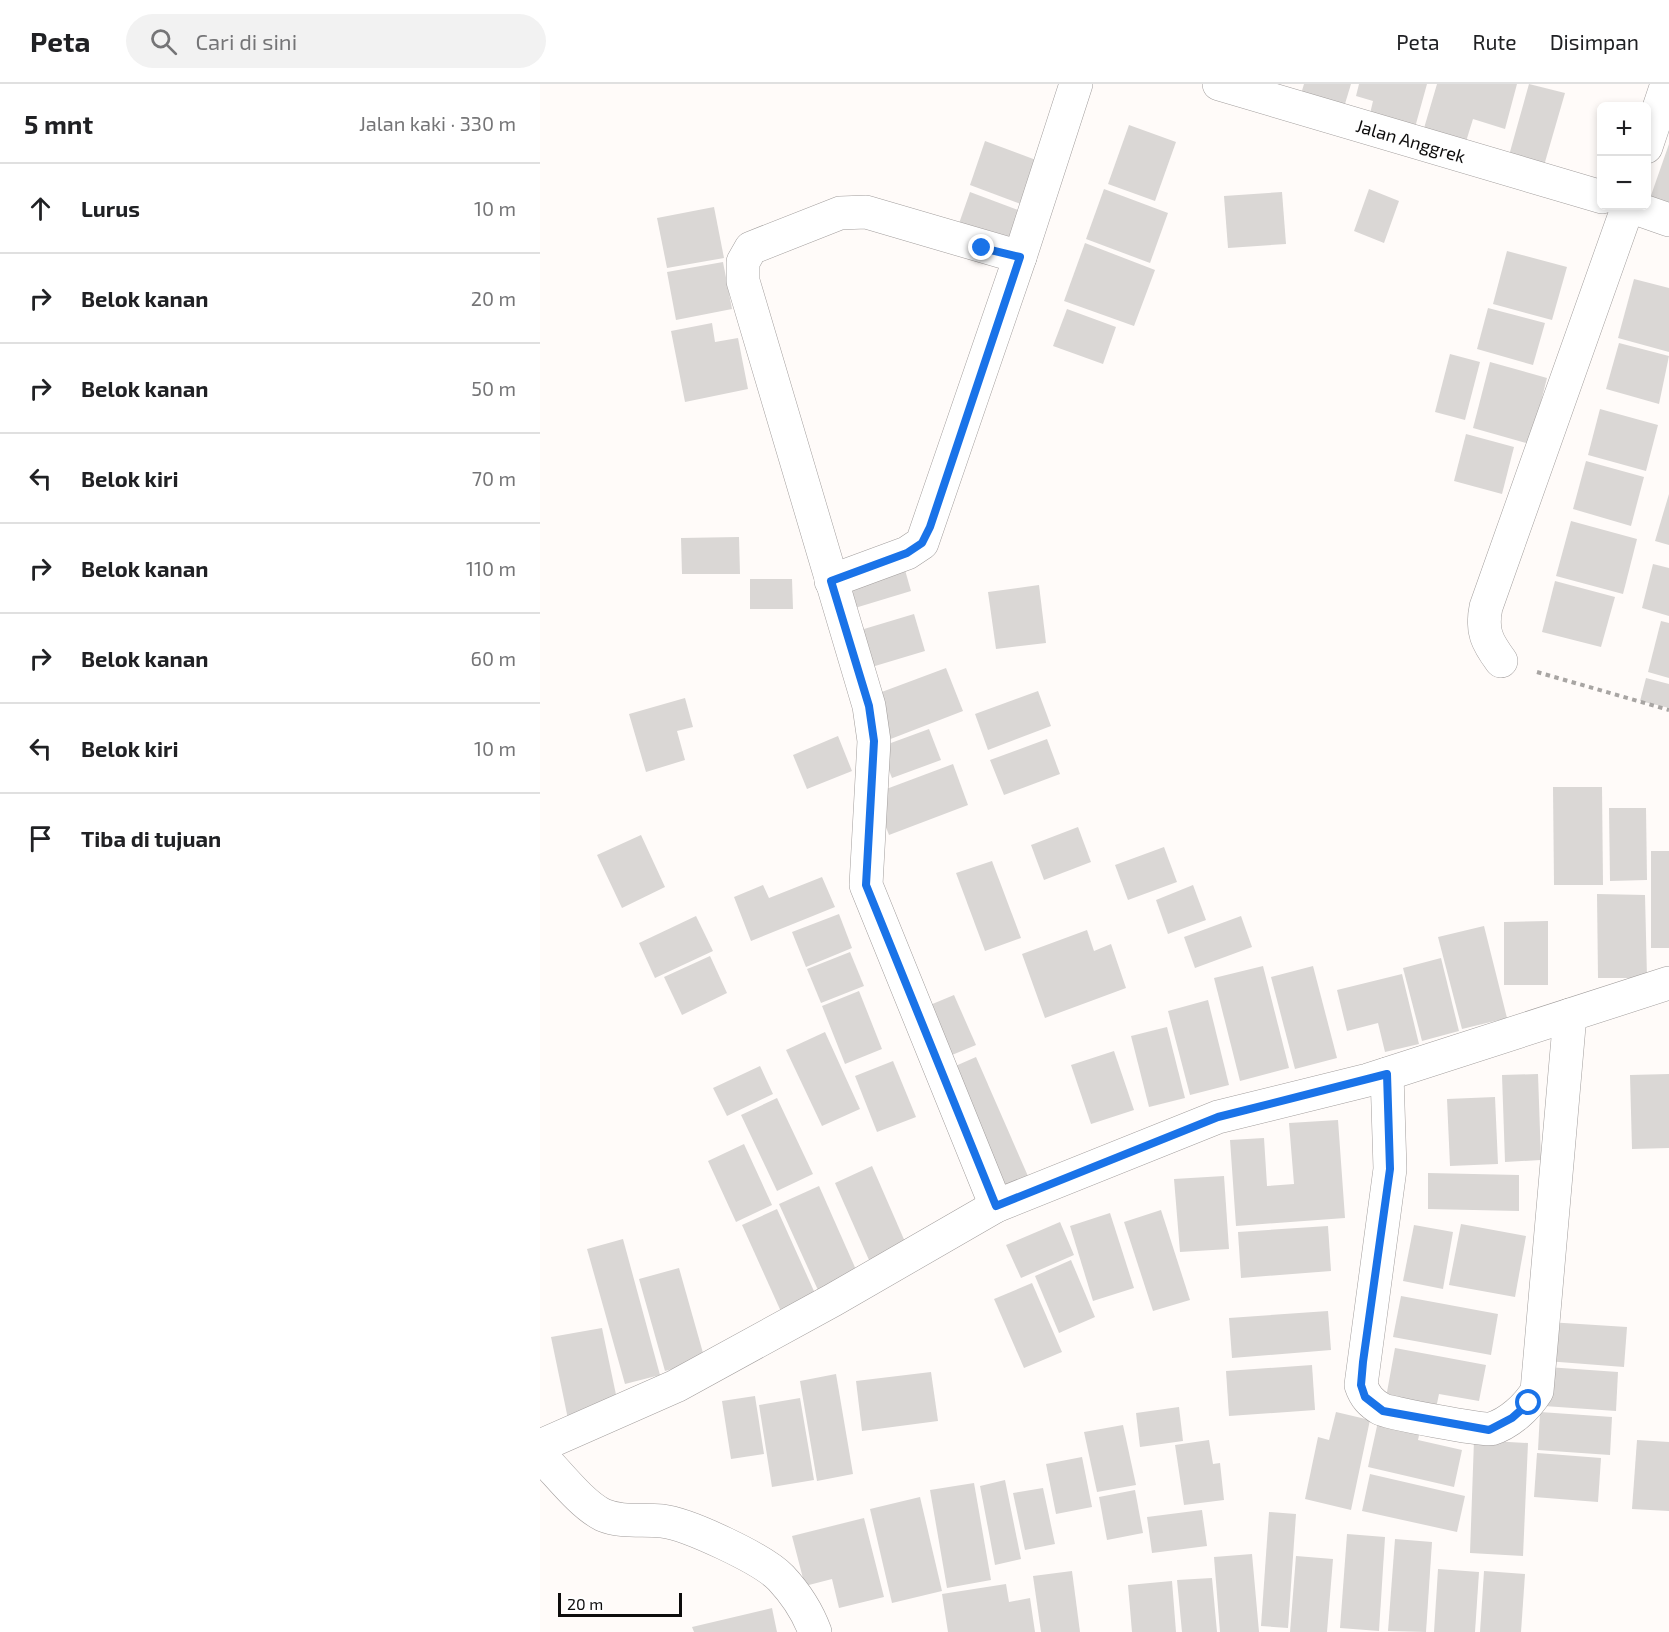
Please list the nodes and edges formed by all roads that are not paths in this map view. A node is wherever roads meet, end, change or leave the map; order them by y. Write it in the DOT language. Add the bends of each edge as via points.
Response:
graph roads {
  1 [pos="1076,84"];
  2 [pos="1219,84"];
  3 [pos="1667,84"];
  4 [pos="1651,134"];
  5 [pos="1597,196"];
  6 [pos="1627,210"];
  7 [pos="1640,210"];
  8 [pos="1669,220"];
  9 [pos="1020,257"];
  10 [pos="831,581"];
  11 [pos="1501,661"];
  12 [pos="1669,982"];
  13 [pos="1570,1015"];
  14 [pos="1387,1074"];
  15 [pos="996,1206"];
  16 [pos="540,1446"];
  17 [pos="540,1455"];
  18 [pos="815,1632"];
  1 -- 9 [label="street"];
  2 -- 5 [label="street, Jalan Anggrek"];
  3 -- 4 [label="street"];
  6 -- 11 [label="street" via="1486,608 1485,639"];
  7 -- 8 [label="street"];
  9 -- 10 [label="street" via="922,543 907,553"];
  9 -- 10 [label="street" via="866,212 840,213 751,248 743,262 743,281"];
  10 -- 15 [label="street" via="869,706 874,741 866,885"];
  12 -- 13 [label="street"];
  13 -- 14 [label="street"];
  13 -- 14 [label="street" via="1537,1391 1512,1418 1489,1430 1383,1411 1365,1397 1361,1385 1390,1169"];
  14 -- 15 [label="street" via="1218,1117"];
  15 -- 16 [label="street" via="676,1386"];
  17 -- 18 [label="street" via="588,1506 604,1516 663,1521 712,1536 779,1576 809,1617"];
}
